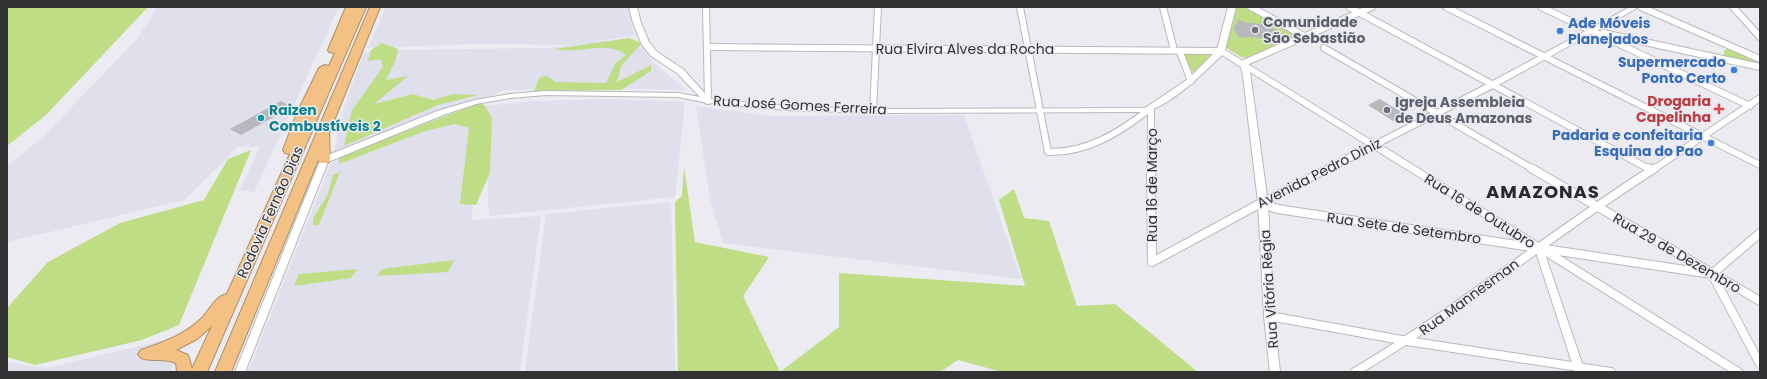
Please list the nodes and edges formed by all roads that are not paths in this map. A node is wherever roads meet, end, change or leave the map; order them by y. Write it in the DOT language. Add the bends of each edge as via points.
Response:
graph roads {
  1 [pos="351,7"];
  2 [pos="361,7"];
  3 [pos="376,7"];
  4 [pos="379,7"];
  5 [pos="634,7"];
  6 [pos="706,7"];
  7 [pos="878,7"];
  8 [pos="1020,7"];
  9 [pos="1163,7"];
  10 [pos="1232,7"];
  11 [pos="1250,7"];
  12 [pos="1349,7"];
  13 [pos="1372,7"];
  14 [pos="1446,7"];
  15 [pos="1541,7"];
  16 [pos="1635,7"];
  17 [pos="1641,7"];
  18 [pos="1732,7"];
  19 [pos="1359,12"];
  20 [pos="367,28"];
  21 [pos="1592,31"];
  22 [pos="1306,37"];
  23 [pos="1760,37"];
  24 [pos="1173,46"];
  25 [pos="708,47"];
  26 [pos="877,48"];
  27 [pos="1324,48"];
  28 [pos="1029,49"];
  29 [pos="1222,51"];
  30 [pos="1180,52"];
  31 [pos="1544,56"];
  32 [pos="1760,59"];
  33 [pos="1244,63"];
  34 [pos="1760,67"];
  35 [pos="1191,81"];
  36 [pos="1492,85"];
  37 [pos="1760,98"];
  38 [pos="708,101"];
  39 [pos="1750,106"];
  40 [pos="1151,108"];
  41 [pos="1039,110"];
  42 [pos="873,111"];
  43 [pos="1436,113"];
  44 [pos="323,128"];
  45 [pos="1704,137"];
  46 [pos="1375,145"];
  47 [pos="324,160"];
  48 [pos="1760,165"];
  49 [pos="1651,170"];
  50 [pos="283,184"];
  51 [pos="1263,202"];
  52 [pos="1596,206"];
  53 [pos="1760,233"];
  54 [pos="1539,247"];
  55 [pos="1152,262"];
  56 [pos="1712,274"];
  57 [pos="238,285"];
  58 [pos="1760,301"];
  59 [pos="1269,316"];
  60 [pos="1407,341"];
  61 [pos="1760,364"];
  62 [pos="1579,370"];
  63 [pos="186,372"];
  64 [pos="199,372"];
  65 [pos="223,372"];
  66 [pos="240,372"];
  67 [pos="1275,372"];
  68 [pos="1354,372"];
  69 [pos="1612,372"];
  70 [pos="1738,372"];
  1 -- 50 [label="highway" via="289,149"];
  2 -- 50 [label="highway, Rodovia Fernão Dias"];
  3 -- 20 [label="highway, Rodovia Fernão Dias"];
  4 -- 20 [label="highway"];
  5 -- 38 [label="street" via="645,43 654,54 680,71"];
  6 -- 25 [label="street"];
  7 -- 26 [label="street"];
  8 -- 28 [label="street"];
  9 -- 24 [label="street"];
  10 -- 29 [label="street"];
  11 -- 22 [label="street"];
  12 -- 19 [label="street"];
  13 -- 19 [label="street"];
  14 -- 31 [label="street"];
  15 -- 21 [label="street"];
  16 -- 21 [label="street, Avenida Pedro Diniz"];
  17 -- 32 [label="street"];
  18 -- 23 [label="street"];
  19 -- 22 [label="street"];
  19 -- 36 [label="street"];
  20 -- 44 [label="highway, Rodovia Fernão Dias"];
  21 -- 31 [label="street, Avenida Pedro Diniz"];
  21 -- 34 [label="street"];
  21 -- 39 [label="street"];
  22 -- 33 [label="street"];
  25 -- 26 [label="street, Rua Elvira Alves da Rocha"];
  25 -- 38 [label="street"];
  26 -- 28 [label="street, Rua Elvira Alves da Rocha"];
  26 -- 42 [label="street"];
  27 -- 43 [label="street, Rua 29 de Dezembro"];
  28 -- 30 [label="street, Rua Elvira Alves da Rocha"];
  28 -- 41 [label="street"];
  29 -- 30 [label="street, Rua Elvira Alves da Rocha"];
  29 -- 33 [label="street, Rua 16 de Outubro"];
  29 -- 35 [label="street, Rua José Gomes Ferreira"];
  30 -- 35 [label="street"];
  31 -- 36 [label="street, Avenida Pedro Diniz"];
  31 -- 45 [label="street"];
  33 -- 46 [label="street, Rua 16 de Outubro"];
  33 -- 51 [label="street, Rua Vitória Régia"];
  35 -- 40 [label="street, Rua José Gomes Ferreira"];
  36 -- 43 [label="street, Avenida Pedro Diniz"];
  36 -- 49 [label="street"];
  37 -- 39 [label="street, Rua Mannesman"];
  38 -- 42 [label="street, Rua José Gomes Ferreira" via="787,108"];
  38 -- 47 [label="street, Rua José Gomes Ferreira" via="678,95 631,93 563,93 493,98 440,113"];
  39 -- 45 [label="street, Rua Mannesman"];
  40 -- 41 [label="street, Rua José Gomes Ferreira"];
  40 -- 41 [label="street" via="1136,120 1099,141 1072,152 1048,152"];
  40 -- 55 [label="street, Rua 16 de Março"];
  41 -- 42 [label="street, Rua José Gomes Ferreira"];
  43 -- 46 [label="street, Avenida Pedro Diniz"];
  43 -- 52 [label="street, Rua 29 de Dezembro"];
  44 -- 47 [label="highway"];
  44 -- 65 [label="highway, Rodovia Fernão Dias"];
  45 -- 48 [label="street"];
  45 -- 49 [label="street, Rua Mannesman"];
  46 -- 51 [label="street, Avenida Pedro Diniz"];
  46 -- 54 [label="street, Rua 16 de Outubro"];
  47 -- 66 [label="street, Rodovia Fernão Dias"];
  49 -- 52 [label="street, Rua Mannesman"];
  50 -- 57 [label="highway, Rodovia Fernão Dias"];
  51 -- 54 [label="street, Rua Sete de Setembro" via="1284,210"];
  51 -- 55 [label="street, Avenida Pedro Diniz"];
  51 -- 59 [label="street, Rua Vitória Régia"];
  52 -- 54 [label="street, Rua Mannesman"];
  52 -- 56 [label="street, Rua 29 de Dezembro"];
  53 -- 56 [label="street"];
  54 -- 56 [label="street, Rua Sete de Setembro"];
  54 -- 60 [label="street, Rua Mannesman"];
  54 -- 62 [label="street"];
  54 -- 70 [label="street, Rua 16 de Outubro"];
  56 -- 58 [label="street, Rua 29 de Dezembro"];
  56 -- 61 [label="street"];
  57 -- 63 [label="highway" via="196,332 181,341 146,354 173,355 183,359"];
  57 -- 64 [label="highway, Rodovia Fernão Dias"];
  59 -- 60 [label="street"];
  59 -- 67 [label="street, Rua Vitória Régia"];
  60 -- 62 [label="street"];
  60 -- 68 [label="street, Rua Mannesman"];
  62 -- 69 [label="street"];
}
